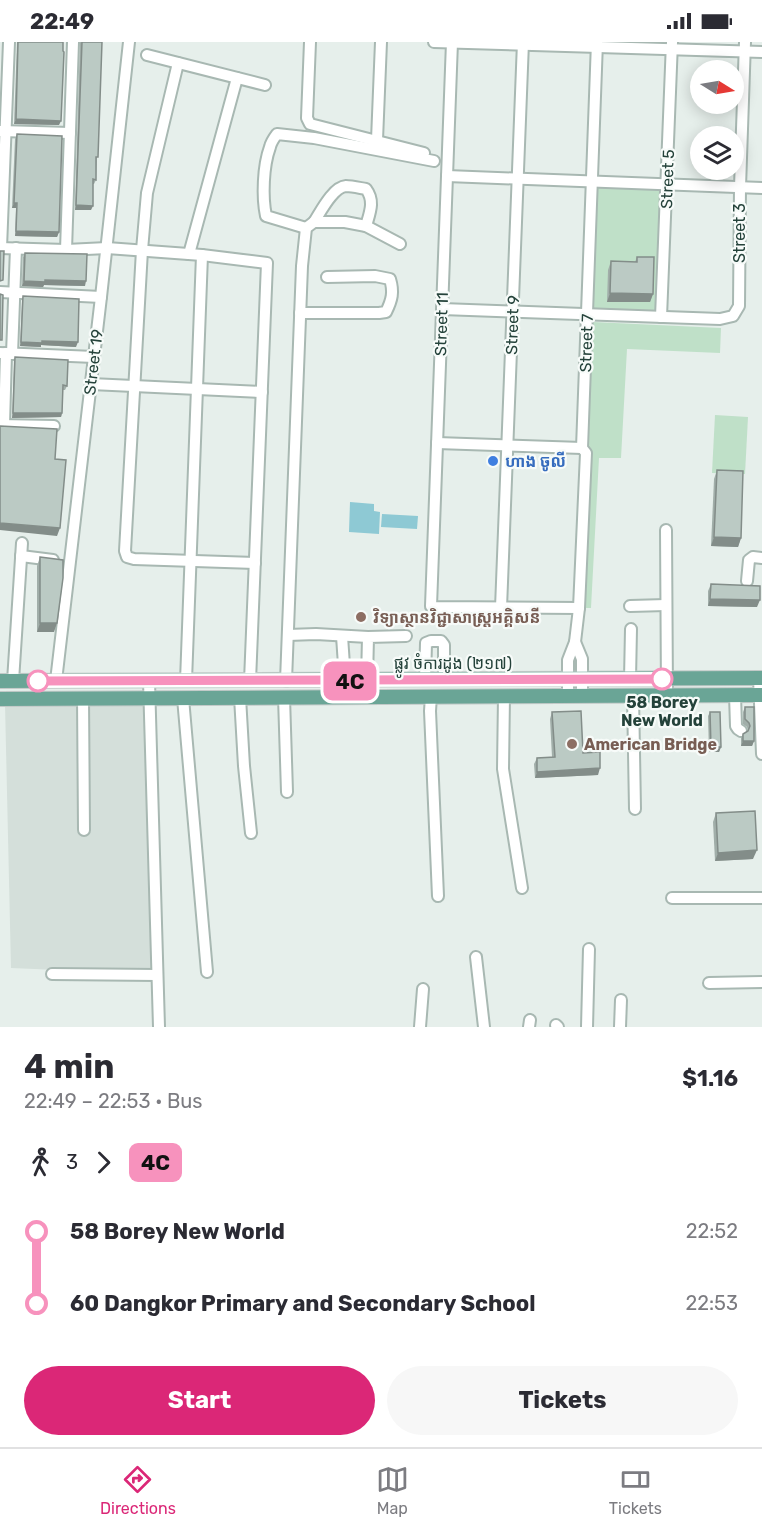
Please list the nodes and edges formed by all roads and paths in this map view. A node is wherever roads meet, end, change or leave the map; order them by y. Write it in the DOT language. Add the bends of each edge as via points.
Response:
graph roads {
  1 [pos="9,42"];
  2 [pos="73,42"];
  3 [pos="129,42"];
  4 [pos="310,42"];
  5 [pos="381,42"];
  6 [pos="434,42"];
  7 [pos="452,42"];
  8 [pos="523,44"];
  9 [pos="596,44"];
  10 [pos="672,46"];
  11 [pos="745,47"];
  12 [pos="762,52"];
  13 [pos="147,55"];
  14 [pos="178,63"];
  15 [pos="237,78"];
  16 [pos="265,85"];
  17 [pos="3,131"];
  18 [pos="70,133"];
  19 [pos="377,140"];
  20 [pos="447,159"];
  21 [pos="434,161"];
  22 [pos="447,176"];
  23 [pos="518,178"];
  24 [pos="592,182"];
  25 [pos="667,184"];
  26 [pos="740,187"];
  27 [pos="762,188"];
  28 [pos="310,225"];
  29 [pos="366,226"];
  30 [pos="400,244"];
  31 [pos="1,248"];
  32 [pos="16,248"];
  33 [pos="107,248"];
  34 [pos="66,250"];
  35 [pos="142,250"];
  36 [pos="189,254"];
  37 [pos="202,255"];
  38 [pos="327,277"];
  39 [pos="0,292"];
  40 [pos="14,292"];
  41 [pos="101,297"];
  42 [pos="442,309"];
  43 [pos="512,311"];
  44 [pos="300,313"];
  45 [pos="587,314"];
  46 [pos="661,317"];
  47 [pos="6,353"];
  48 [pos="94,357"];
  49 [pos="91,384"];
  50 [pos="135,386"];
  51 [pos="197,389"];
  52 [pos="261,392"];
  53 [pos="2,425"];
  54 [pos="54,426"];
  55 [pos="437,443"];
  56 [pos="507,445"];
  57 [pos="582,448"];
  58 [pos="666,530"];
  59 [pos="22,543"];
  60 [pos="21,556"];
  61 [pos="762,558"];
  62 [pos="190,561"];
  63 [pos="70,562"];
  64 [pos="255,563"];
  65 [pos="747,581"];
  66 [pos="666,605"];
  67 [pos="630,606"];
  68 [pos="501,608"];
  69 [pos="579,608"];
  70 [pos="631,629"];
  71 [pos="288,635"];
  72 [pos="342,636"];
  73 [pos="406,636"];
  74 [pos="368,637"];
  75 [pos="760,678"];
  76 [pos="575,679"];
  77 [pos="630,679"];
  78 [pos="667,679"];
  79 [pos="367,680"];
  80 [pos="425,680"];
  81 [pos="444,680"];
  82 [pos="7,681"];
  83 [pos="56,681"];
  84 [pos="149,681"];
  85 [pos="186,681"];
  86 [pos="250,681"];
  87 [pos="286,681"];
  88 [pos="345,681"];
  89 [pos="667,695"];
  90 [pos="735,695"];
  91 [pos="761,695"];
  92 [pos="431,696"];
  93 [pos="504,696"];
  94 [pos="575,696"];
  95 [pos="633,696"];
  96 [pos="284,697"];
  97 [pos="83,698"];
  98 [pos="150,698"];
  99 [pos="183,698"];
  100 [pos="240,698"];
  101 [pos="0,699"];
  102 [pos="752,732"];
  103 [pos="762,754"];
  104 [pos="287,792"];
  105 [pos="635,809"];
  106 [pos="84,830"];
  107 [pos="251,833"];
  108 [pos="522,888"];
  109 [pos="438,896"];
  110 [pos="672,898"];
  111 [pos="762,898"];
  112 [pos="589,949"];
  113 [pos="476,957"];
  114 [pos="207,972"];
  115 [pos="52,974"];
  116 [pos="157,975"];
  117 [pos="762,982"];
  118 [pos="709,983"];
  119 [pos="423,989"];
  120 [pos="621,1000"];
  121 [pos="159,1027"];
  122 [pos="420,1027"];
  123 [pos="484,1027"];
  124 [pos="587,1027"];
  125 [pos="620,1027"];
  1 -- 17 [label="street"];
  2 -- 18 [label="street"];
  3 -- 33 [label="street, Street 19"];
  4 -- 19 [label="street" via="307,122"];
  5 -- 19 [label="street"];
  6 -- 7 [label="street"];
  7 -- 8 [label="street"];
  7 -- 20 [label="street, Street 11"];
  8 -- 9 [label="street"];
  8 -- 23 [label="street, Street 9"];
  9 -- 10 [label="street"];
  9 -- 24 [label="street, Street 7"];
  10 -- 11 [label="street"];
  10 -- 25 [label="street, Street 5"];
  11 -- 12 [label="street"];
  11 -- 26 [label="street, Street 3"];
  13 -- 14 [label="street"];
  14 -- 15 [label="street"];
  14 -- 35 [label="street" via="147,193"];
  15 -- 16 [label="street"];
  15 -- 36 [label="street"];
  17 -- 18 [label="street"];
  17 -- 31 [label="street"];
  18 -- 34 [label="street"];
  19 -- 20 [label="street"];
  20 -- 22 [label="street, Street 11"];
  21 -- 28 [label="street" via="277,134 270,146 264,176 266,216"];
  22 -- 23 [label="street"];
  22 -- 42 [label="street, Street 11"];
  23 -- 24 [label="street"];
  23 -- 43 [label="street, Street 9"];
  24 -- 25 [label="street"];
  24 -- 45 [label="street, Street 7"];
  25 -- 26 [label="street"];
  25 -- 46 [label="street, Street 5"];
  26 -- 27 [label="street"];
  26 -- 46 [label="street, Street 3" via="739,306 733,316"];
  28 -- 29 [label="street" via="345,222"];
  28 -- 29 [label="street" via="327,201 345,186 366,189 370,195 372,204"];
  28 -- 44 [label="street" via="302,266"];
  29 -- 30 [label="street"];
  31 -- 32 [label="street"];
  32 -- 34 [label="street"];
  32 -- 40 [label="street"];
  33 -- 34 [label="street"];
  33 -- 35 [label="street"];
  33 -- 41 [label="street, Street 19"];
  35 -- 36 [label="street"];
  35 -- 50 [label="street"];
  36 -- 37 [label="street"];
  37 -- 51 [label="street"];
  37 -- 52 [label="street" via="267,263"];
  38 -- 44 [label="street" via="390,279 392,300 386,312 379,314"];
  39 -- 40 [label="street"];
  40 -- 41 [label="street"];
  40 -- 47 [label="street"];
  41 -- 48 [label="street, Street 19"];
  42 -- 43 [label="street"];
  42 -- 55 [label="street, Street 11"];
  43 -- 45 [label="street"];
  43 -- 56 [label="street, Street 9"];
  44 -- 71 [label="street"];
  45 -- 46 [label="street"];
  45 -- 57 [label="street, Street 7"];
  47 -- 48 [label="street"];
  47 -- 53 [label="street"];
  48 -- 49 [label="street, Street 19"];
  49 -- 50 [label="street"];
  49 -- 63 [label="street, Street 19"];
  50 -- 51 [label="street"];
  50 -- 62 [label="street" via="125,551 134,559"];
  51 -- 52 [label="street"];
  51 -- 62 [label="street"];
  52 -- 64 [label="street"];
  53 -- 54 [label="street"];
  55 -- 56 [label="street"];
  55 -- 68 [label="street, Street 11" via="430,606"];
  56 -- 57 [label="street"];
  56 -- 68 [label="street, Street 9"];
  57 -- 69 [label="street, Street 7" via="586,453"];
  58 -- 66 [label="street"];
  59 -- 60 [label="street"];
  60 -- 63 [label="street"];
  60 -- 82 [label="street"];
  61 -- 65 [label="street" via="749,560"];
  62 -- 64 [label="street"];
  62 -- 85 [label="street"];
  63 -- 83 [label="street, Street 19"];
  64 -- 86 [label="street"];
  66 -- 67 [label="street"];
  66 -- 78 [label="street"];
  68 -- 69 [label="street"];
  69 -- 76 [label="street, Street 7" via="575,642 582,659"];
  70 -- 77 [label="street"];
  71 -- 72 [label="street"];
  71 -- 87 [label="street"];
  72 -- 74 [label="street"];
  72 -- 88 [label="street"];
  73 -- 74 [label="street"];
  74 -- 79 [label="street"];
  75 -- 78 [label="main road, ផ្លូវ ចំការដូង (២១៧)"];
  75 -- 91 [label="street"];
  76 -- 77 [label="main road, ផ្លូវ ចំការដូង (២១៧)"];
  76 -- 81 [label="main road, ផ្លូវ ចំការដូង (២១៧)"];
  76 -- 94 [label="street, Street 7"];
  77 -- 78 [label="main road, ផ្លូវ ចំការដូង (២១៧)"];
  78 -- 89 [label="street"];
  79 -- 80 [label="main road, ផ្លូវ ចំការដូង (២១៧)"];
  79 -- 88 [label="main road, ផ្លូវ ចំការដូង (២១៧)"];
  80 -- 81 [label="main road, ផ្លូវ ចំការដូង (២១៧)"];
  80 -- 81 [label="street" via="426,643 431,641 444,645"];
  82 -- 83 [label="main road, ផ្លូវ ចំការដូង (២១៧)"];
  83 -- 84 [label="main road, ផ្លូវ ចំការដូង (២១៧)"];
  84 -- 85 [label="main road, ផ្លូវ ចំការដូង (២១៧)"];
  84 -- 98 [label="street"];
  85 -- 86 [label="main road, ផ្លូវ ចំការដូង (២១៧)"];
  86 -- 87 [label="main road, ផ្លូវ ចំការដូង (២១៧)"];
  87 -- 88 [label="main road, ផ្លូវ ចំការដូង (២១៧)"];
  89 -- 90 [label="main road, ផ្លូវ ចំការដូង (២១៧)"];
  89 -- 95 [label="main road, ផ្លូវ ចំការដូង (២១៧)"];
  90 -- 91 [label="main road, ផ្លូវ ចំការដូង (២១៧)"];
  90 -- 102 [label="street" via="736,726"];
  91 -- 102 [label="street"];
  92 -- 93 [label="main road, ផ្លូវ ចំការដូង (២១៧)"];
  92 -- 96 [label="main road, ផ្លូវ ចំការដូង (២១៧)"];
  92 -- 109 [label="street"];
  93 -- 94 [label="main road, ផ្លូវ ចំការដូង (២១៧)"];
  93 -- 108 [label="street" via="503,769"];
  94 -- 95 [label="main road, ផ្លូវ ចំការដូង (២១៧)"];
  95 -- 105 [label="street"];
  96 -- 100 [label="main road, ផ្លូវ ចំការដូង (២១៧)"];
  96 -- 104 [label="street"];
  97 -- 98 [label="main road, ផ្លូវ ចំការដូង (២១៧)"];
  97 -- 101 [label="main road, ផ្លូវ ចំការដូង (២១៧)"];
  97 -- 106 [label="street"];
  98 -- 99 [label="main road, ផ្លូវ ចំការដូង (២១៧)"];
  98 -- 116 [label="street"];
  99 -- 100 [label="main road, ផ្លូវ ចំការដូង (២១៧)"];
  99 -- 114 [label="street"];
  100 -- 107 [label="street"];
  102 -- 103 [label="street"];
  110 -- 111 [label="street"];
  112 -- 124 [label="street"];
  113 -- 123 [label="street"];
  115 -- 116 [label="street"];
  116 -- 121 [label="street"];
  117 -- 118 [label="street"];
  119 -- 122 [label="street"];
  120 -- 125 [label="street"];
}
